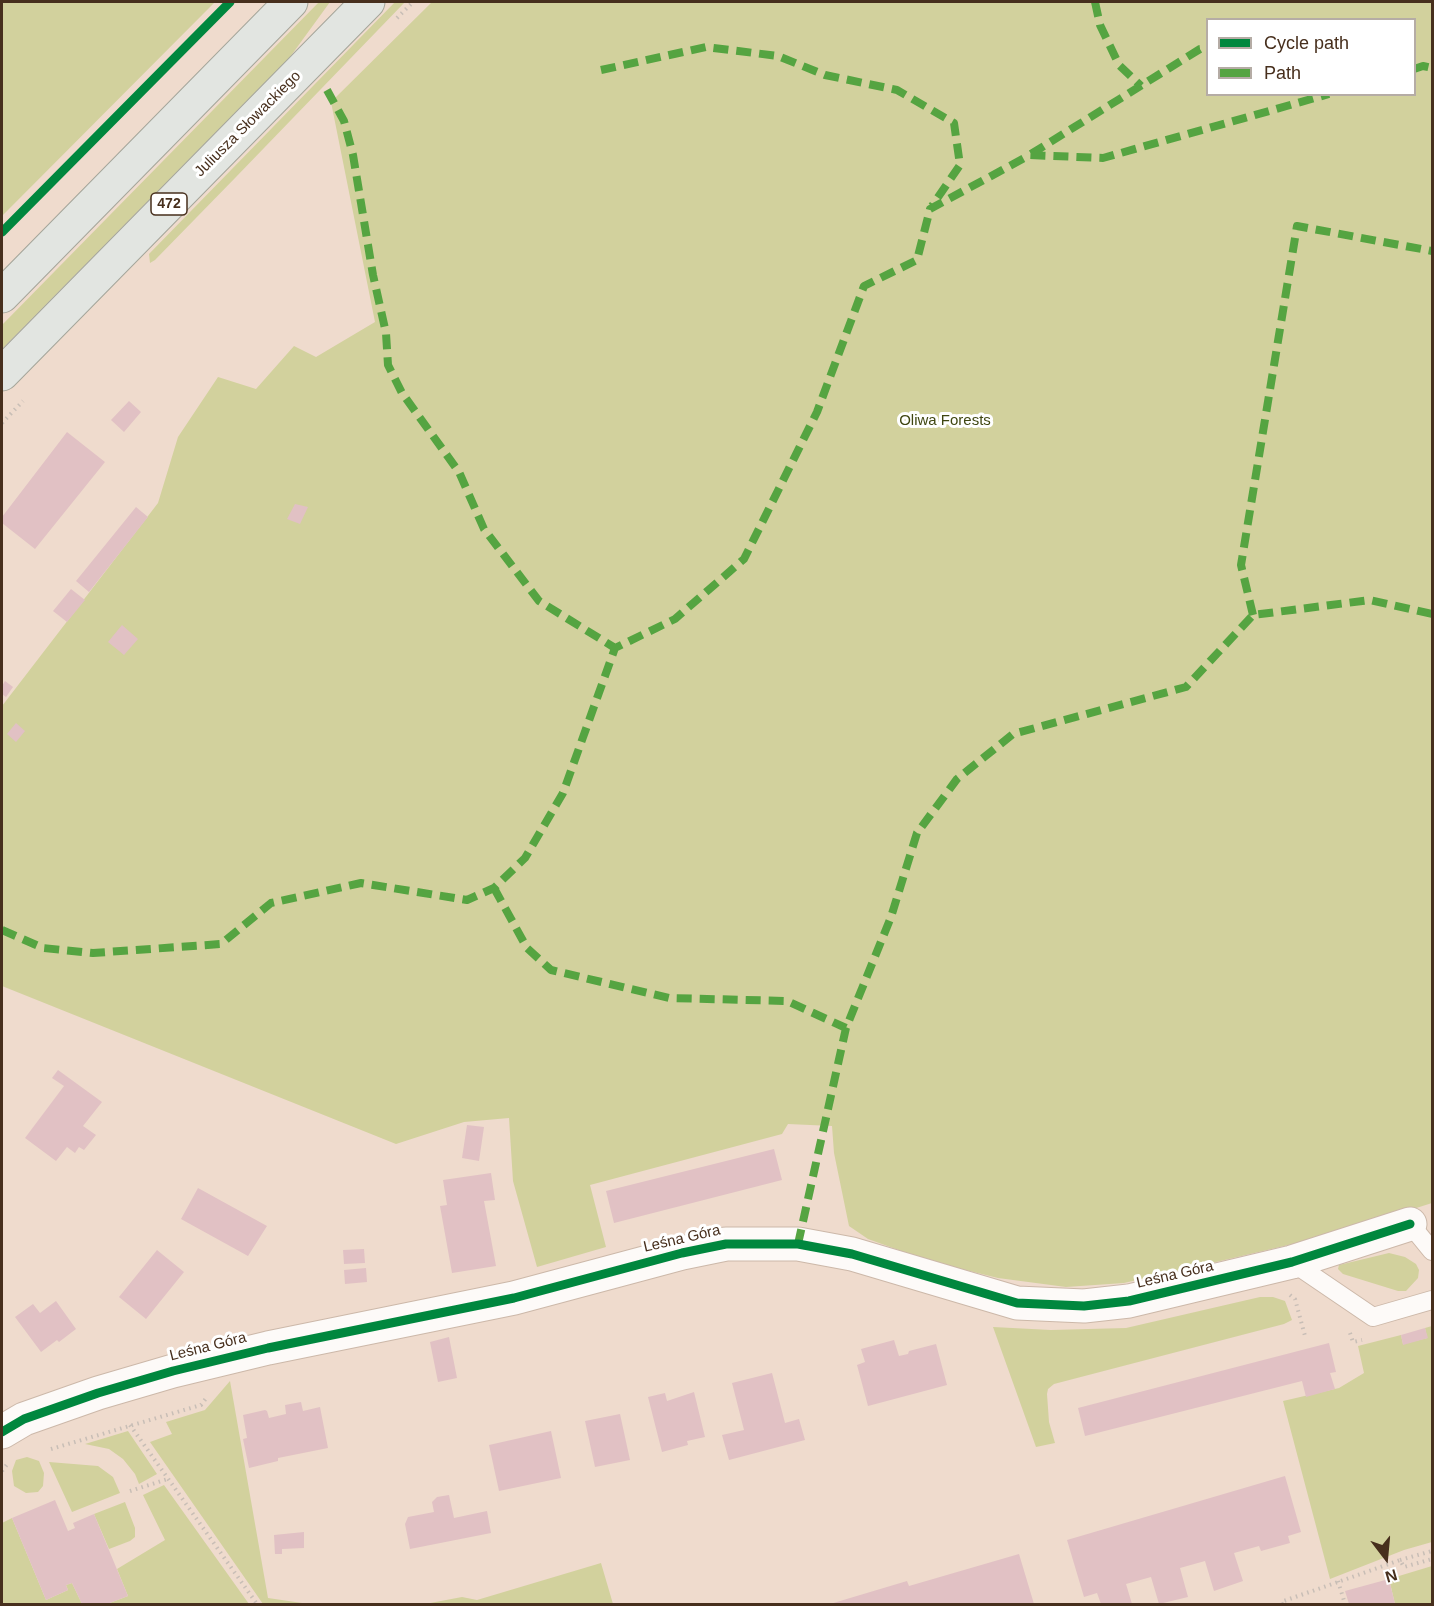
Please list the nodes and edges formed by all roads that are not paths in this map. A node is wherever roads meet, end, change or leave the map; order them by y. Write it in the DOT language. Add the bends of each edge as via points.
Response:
graph roads {
  1 [pos="291,2"];
  2 [pos="368,2"];
  3 [pos="2,296"];
  4 [pos="2,374"];
  5 [pos="1410,1224"];
  6 [pos="1432,1251"];
  7 [pos="1292,1262"];
  8 [pos="1432,1300"];
  9 [pos="2,1432"];
  1 -- 3 [label="main road"];
  2 -- 4 [label="main road, Juliusza Słowackiego / 472"];
  5 -- 6 [label="lane"];
  5 -- 7 [label="street, Leśna Góra"];
  7 -- 8 [label="lane" via="1373,1317"];
  7 -- 9 [label="street, Leśna Góra" via="1129,1301 1045,1305 1017,1303 852,1254 798,1244 726,1244 514,1298 173,1371 24,1419"];
}
